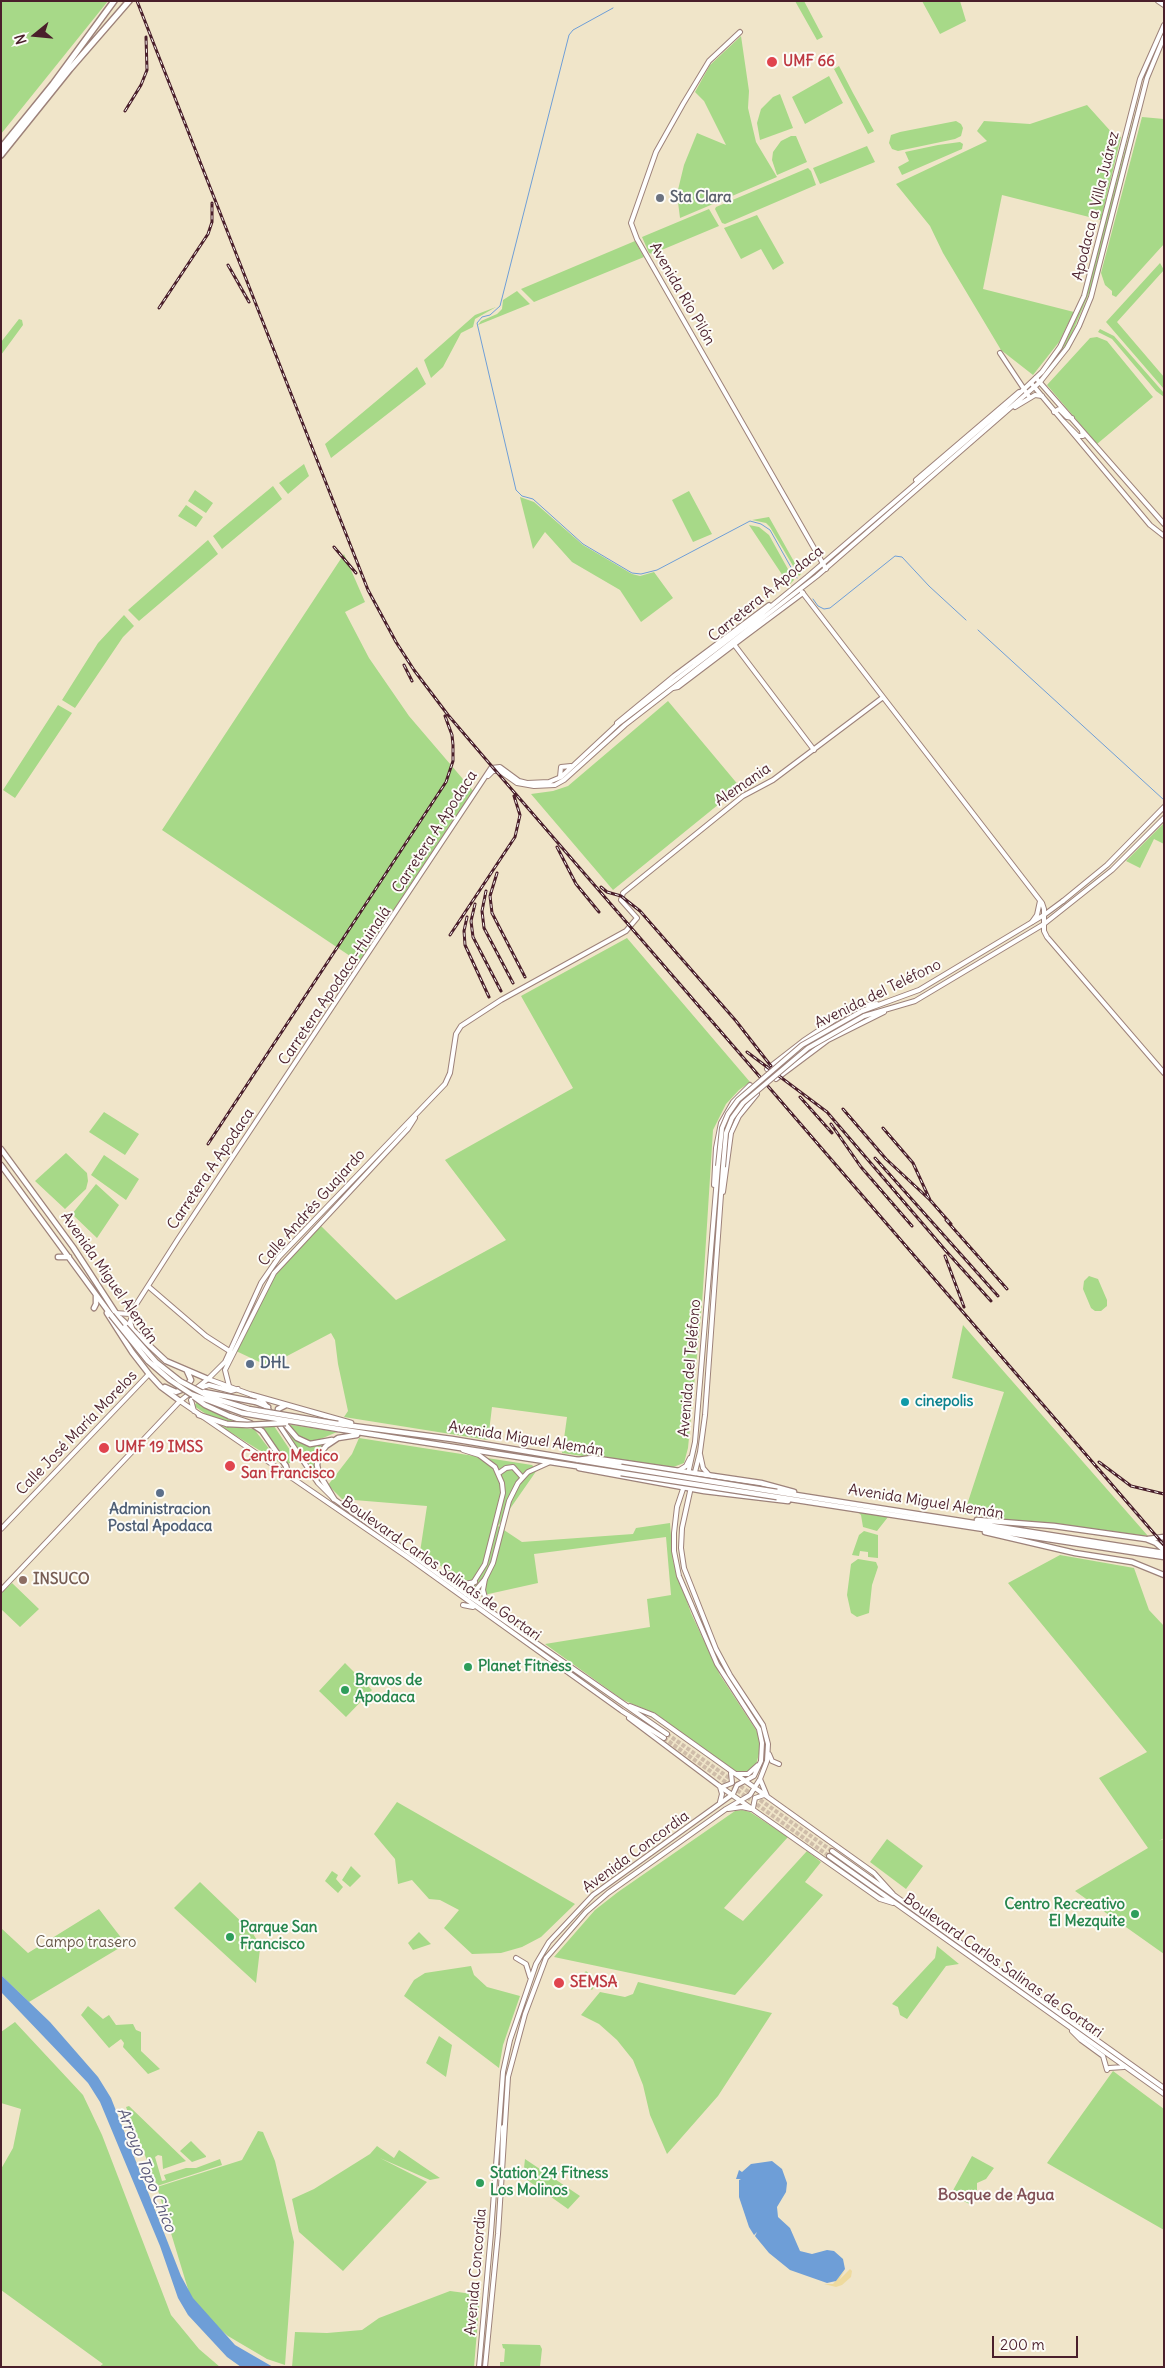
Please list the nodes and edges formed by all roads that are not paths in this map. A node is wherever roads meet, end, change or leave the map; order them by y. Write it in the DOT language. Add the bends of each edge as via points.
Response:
graph roads {
  1 [pos="114,1"];
  2 [pos="1158,1"];
  3 [pos="128,3"];
  4 [pos="1164,4"];
  5 [pos="1164,25"];
  6 [pos="740,32"];
  7 [pos="1164,37"];
  8 [pos="1,148"];
  9 [pos="1,155"];
  10 [pos="1000,353"];
  11 [pos="1036,378"];
  12 [pos="1040,382"];
  13 [pos="1031,383"];
  14 [pos="1035,388"];
  15 [pos="1027,394"];
  16 [pos="1042,396"];
  17 [pos="1054,412"];
  18 [pos="1072,418"];
  19 [pos="1061,420"];
  20 [pos="1082,429"];
  21 [pos="892,501"];
  22 [pos="1164,524"];
  23 [pos="1164,536"];
  24 [pos="823,564"];
  25 [pos="826,569"];
  26 [pos="801,591"];
  27 [pos="779,600"];
  28 [pos="741,635"];
  29 [pos="732,642"];
  30 [pos="882,698"];
  31 [pos="612,733"];
  32 [pos="814,750"];
  33 [pos="584,762"];
  34 [pos="575,763"];
  35 [pos="565,773"];
  36 [pos="560,778"];
  37 [pos="556,784"];
  38 [pos="1164,808"];
  39 [pos="1164,818"];
  40 [pos="1040,901"];
  41 [pos="1044,915"];
  42 [pos="636,918"];
  43 [pos="1032,923"];
  44 [pos="1044,924"];
  45 [pos="879,1004"];
  46 [pos="888,1009"];
  47 [pos="782,1056"];
  48 [pos="791,1066"];
  49 [pos="767,1069"];
  50 [pos="1164,1074"];
  51 [pos="776,1079"];
  52 [pos="1,1149"];
  53 [pos="1,1165"];
  54 [pos="716,1196"];
  55 [pos="722,1196"];
  56 [pos="69,1257"];
  57 [pos="58,1258"];
  58 [pos="149,1287"];
  59 [pos="96,1294"];
  60 [pos="105,1307"];
  61 [pos="94,1308"];
  62 [pos="134,1309"];
  63 [pos="113,1314"];
  64 [pos="119,1318"];
  65 [pos="133,1330"];
  66 [pos="231,1352"];
  67 [pos="186,1370"];
  68 [pos="149,1374"];
  69 [pos="206,1382"];
  70 [pos="159,1385"];
  71 [pos="229,1386"];
  72 [pos="196,1390"];
  73 [pos="238,1390"];
  74 [pos="191,1394"];
  75 [pos="252,1395"];
  76 [pos="180,1401"];
  77 [pos="287,1404"];
  78 [pos="268,1407"];
  79 [pos="197,1414"];
  80 [pos="294,1422"];
  81 [pos="362,1426"];
  82 [pos="338,1427"];
  83 [pos="369,1435"];
  84 [pos="338,1438"];
  85 [pos="695,1442"];
  86 [pos="454,1448"];
  87 [pos="700,1452"];
  88 [pos="576,1460"];
  89 [pos="548,1463"];
  90 [pos="584,1464"];
  91 [pos="575,1467"];
  92 [pos="666,1470"];
  93 [pos="673,1472"];
  94 [pos="499,1473"];
  95 [pos="688,1474"];
  96 [pos="288,1475"];
  97 [pos="694,1475"];
  98 [pos="522,1477"];
  99 [pos="707,1477"];
  100 [pos="712,1477"];
  101 [pos="664,1484"];
  102 [pos="684,1487"];
  103 [pos="690,1488"];
  104 [pos="704,1490"];
  105 [pos="777,1494"];
  106 [pos="802,1495"];
  107 [pos="334,1499"];
  108 [pos="798,1500"];
  109 [pos="962,1520"];
  110 [pos="962,1526"];
  111 [pos="1,1529"];
  112 [pos="1164,1537"];
  113 [pos="1146,1539"];
  114 [pos="1164,1551"];
  115 [pos="1164,1557"];
  116 [pos="1164,1575"];
  117 [pos="484,1579"];
  118 [pos="475,1582"];
  119 [pos="455,1586"];
  120 [pos="1,1590"];
  121 [pos="466,1594"];
  122 [pos="470,1597"];
  123 [pos="463,1605"];
  124 [pos="488,1609"];
  125 [pos="482,1612"];
  126 [pos="626,1705"];
  127 [pos="622,1711"];
  128 [pos="667,1734"];
  129 [pos="664,1738"];
  130 [pos="768,1752"];
  131 [pos="761,1761"];
  132 [pos="779,1764"];
  133 [pos="730,1772"];
  134 [pos="735,1774"];
  135 [pos="760,1779"];
  136 [pos="745,1782"];
  137 [pos="720,1786"];
  138 [pos="754,1789"];
  139 [pos="732,1794"];
  140 [pos="766,1797"];
  141 [pos="741,1800"];
  142 [pos="717,1806"];
  143 [pos="726,1809"];
  144 [pos="754,1810"];
  145 [pos="832,1852"];
  146 [pos="829,1856"];
  147 [pos="894,1896"];
  148 [pos="895,1903"];
  149 [pos="553,1948"];
  150 [pos="540,1955"];
  151 [pos="516,1958"];
  152 [pos="530,1978"];
  153 [pos="524,1994"];
  154 [pos="1070,2027"];
  155 [pos="520,2030"];
  156 [pos="1127,2067"];
  157 [pos="1164,2088"];
  158 [pos="1164,2094"];
  159 [pos="478,2367"];
  160 [pos="485,2367"];
  1 -- 8 [label="highway"];
  2 -- 4 [label="main road"];
  3 -- 9 [label="highway"];
  5 -- 11 [label="main road, Apodaca a Villa Juárez" via="1140,80 1084,296 1060,347"];
  6 -- 24 [label="main road, Avenida Río Pilón" via="709,61 683,104 656,152 630,224"];
  7 -- 12 [label="main road, Apodaca a Villa Juárez" via="1148,75 1091,297 1067,348"];
  10 -- 15 [label="main road"];
  11 -- 12 [label="main road"];
  11 -- 13 [label="main road, Apodaca a Villa Juárez"];
  12 -- 14 [label="main road, Apodaca a Villa Juárez"];
  12 -- 18 [label="main road"];
  13 -- 14 [label="main road"];
  13 -- 15 [label="main road, Carretera A Apodaca"];
  14 -- 15 [label="main road, Carretera A Apodaca"];
  14 -- 16 [label="main road"];
  15 -- 16 [label="main road"];
  15 -- 21 [label="main road" via="1012,396"];
  15 -- 24 [label="main road, Carretera A Apodaca"];
  15 -- 25 [label="main road, Carretera A Apodaca"];
  16 -- 17 [label="main road"];
  17 -- 18 [label="main road" via="1059,410"];
  17 -- 19 [label="main road"];
  18 -- 20 [label="main road"];
  19 -- 20 [label="main road" via="1067,422 1078,436 1082,436"];
  19 -- 23 [label="main road" via="1150,525"];
  20 -- 22 [label="main road"];
  24 -- 25 [label="main road, Avenida Río Pilón"];
  24 -- 27 [label="main road, Carretera A Apodaca"];
  25 -- 26 [label="main road, Carretera A Apodaca"];
  26 -- 28 [label="main road, Carretera A Apodaca"];
  26 -- 30 [label="main road"];
  27 -- 28 [label="main road, Carretera A Apodaca"];
  27 -- 31 [label="main road" via="624,715"];
  28 -- 29 [label="main road, Carretera A Apodaca"];
  29 -- 31 [label="main road, Carretera A Apodaca"];
  29 -- 31 [label="main road, Carretera A Apodaca"];
  29 -- 32 [label="main road"];
  30 -- 32 [label="main road, Alemania"];
  30 -- 40 [label="main road"];
  31 -- 33 [label="main road"];
  31 -- 34 [label="main road, Carretera A Apodaca"];
  32 -- 42 [label="main road, Alemania" via="773,780 744,796 621,896 622,902"];
  33 -- 35 [label="main road" via="570,773"];
  33 -- 37 [label="main road" via="568,778"];
  34 -- 35 [label="main road, Carretera A Apodaca"];
  34 -- 36 [label="main road" via="562,767"];
  35 -- 36 [label="main road, Carretera A Apodaca"];
  35 -- 37 [label="main road" via="565,777"];
  36 -- 62 [label="main road, Carretera A Apodaca" via="527,783 500,767 494,766 489,771"];
  37 -- 58 [label="main road, Carretera Apodaca-Huinalá" via="527,786 500,771 490,773"];
  38 -- 41 [label="main road, Avenida del Teléfono" via="1107,865"];
  39 -- 44 [label="main road, Avenida del Teléfono" via="1112,870"];
  40 -- 41 [label="main road"];
  40 -- 43 [label="main road"];
  41 -- 43 [label="main road, Avenida del Teléfono"];
  41 -- 44 [label="main road"];
  42 -- 66 [label="main road, Calle Andrés Guajardo" via="620,935 461,1026 456,1034 448,1080 274,1263 261,1283"];
  43 -- 45 [label="main road, Avenida del Teléfono" via="919,990"];
  44 -- 46 [label="main road, Avenida del Teléfono" via="922,997"];
  44 -- 50 [label="main road" via="1047,937"];
  45 -- 47 [label="main road" via="866,1004 842,1016"];
  45 -- 54 [label="main road, Avenida del Teléfono, bridge" via="802,1046 738,1100 722,1128"];
  46 -- 48 [label="main road" via="838,1034"];
  46 -- 55 [label="main road, Avenida del Teléfono, bridge" via="864,1016 808,1048 743,1103 726,1133"];
  47 -- 48 [label="main road" via="784,1062"];
  47 -- 49 [label="main road"];
  48 -- 51 [label="main road"];
  52 -- 63 [label="highway, Avenida Miguel Alemán" via="72,1247"];
  53 -- 56 [label="highway, Avenida Miguel Alemán"];
  54 -- 55 [label="main road" via="715,1160 719,1128 730,1106 750,1085 757,1094 731,1132"];
  54 -- 85 [label="main road, Avenida del Teléfono"];
  55 -- 87 [label="main road, Avenida del Teléfono"];
  56 -- 57 [label="highway"];
  56 -- 59 [label="highway, Avenida Miguel Alemán"];
  58 -- 62 [label="main road, Carretera Apodaca-Huinalá"];
  58 -- 66 [label="main road" via="206,1336"];
  59 -- 60 [label="highway, Avenida Miguel Alemán"];
  59 -- 61 [label="highway"];
  60 -- 63 [label="highway, Avenida Miguel Alemán"];
  60 -- 68 [label="highway" via="111,1321"];
  62 -- 63 [label="main road" via="128,1315"];
  62 -- 65 [label="main road" via="130,1322"];
  63 -- 64 [label="highway, Avenida Miguel Alemán"];
  63 -- 74 [label="highway, Avenida Miguel Alemán, bridge" via="148,1361"];
  64 -- 65 [label="highway"];
  64 -- 72 [label="highway, Avenida Miguel Alemán, bridge" via="156,1362"];
  65 -- 67 [label="highway" via="160,1356"];
  66 -- 69 [label="main road, Calle Andrés Guajardo"];
  66 -- 71 [label="main road, Calle Andrés Guajardo" via="224,1372"];
  67 -- 69 [label="highway"];
  67 -- 70 [label="highway" via="190,1380 180,1391 173,1392"];
  68 -- 70 [label="highway"];
  68 -- 111 [label="main road, Calle José María Morelos"];
  69 -- 71 [label="main road"];
  69 -- 73 [label="main road"];
  69 -- 76 [label="main road"];
  69 -- 79 [label="main road" via="192,1398"];
  70 -- 76 [label="highway"];
  71 -- 73 [label="main road"];
  72 -- 78 [label="highway, bridge"];
  72 -- 82 [label="highway, Avenida Miguel Alemán, bridge" via="238,1406"];
  73 -- 75 [label="main road, Boulevard Carlos Salinas de Gortari"];
  74 -- 80 [label="highway, Avenida Miguel Alemán, bridge" via="231,1410"];
  74 -- 96 [label="highway, bridge" via="202,1404 262,1431 286,1466"];
  75 -- 77 [label="highway"];
  75 -- 78 [label="main road, Boulevard Carlos Salinas de Gortari"];
  76 -- 79 [label="main road, Boulevard Carlos Salinas de Gortari"];
  76 -- 120 [label="main road"];
  77 -- 81 [label="highway"];
  77 -- 84 [label="highway" via="278,1409 278,1414 297,1438 308,1444"];
  78 -- 107 [label="main road, Boulevard Carlos Salinas de Gortari" via="318,1483"];
  79 -- 80 [label="highway, bridge" via="227,1424"];
  79 -- 96 [label="main road, Boulevard Carlos Salinas de Gortari"];
  80 -- 82 [label="highway, Avenida Miguel Alemán, bridge"];
  81 -- 82 [label="highway, Avenida Miguel Alemán"];
  81 -- 88 [label="highway, Avenida Miguel Alemán"];
  82 -- 83 [label="highway, Avenida Miguel Alemán"];
  83 -- 84 [label="highway"];
  83 -- 86 [label="highway, Avenida Miguel Alemán"];
  84 -- 107 [label="highway" via="322,1449 317,1465"];
  85 -- 93 [label="main road" via="686,1466"];
  85 -- 95 [label="main road, Avenida del Teléfono"];
  86 -- 89 [label="highway, Avenida Miguel Alemán"];
  86 -- 94 [label="main road" via="489,1461"];
  87 -- 97 [label="main road, Avenida del Teléfono"];
  87 -- 100 [label="main road" via="703,1468"];
  88 -- 90 [label="highway, Avenida Miguel Alemán"];
  88 -- 92 [label="highway" via="592,1458"];
  89 -- 91 [label="highway, Avenida Miguel Alemán"];
  89 -- 98 [label="main road"];
  90 -- 91 [label="highway, Avenida Miguel Alemán"];
  90 -- 105 [label="highway, Avenida Miguel Alemán, bridge"];
  91 -- 101 [label="highway"];
  92 -- 93 [label="highway"];
  92 -- 101 [label="highway" via="671,1480"];
  93 -- 95 [label="highway"];
  94 -- 98 [label="main road" via="513,1467"];
  94 -- 118 [label="main road" via="503,1493 500,1512 488,1556"];
  95 -- 97 [label="highway"];
  95 -- 102 [label="main road"];
  96 -- 125 [label="main road, Boulevard Carlos Salinas de Gortari"];
  97 -- 99 [label="highway"];
  97 -- 103 [label="main road, Avenida Concordia"];
  98 -- 117 [label="main road" via="509,1501 498,1552"];
  99 -- 100 [label="highway"];
  99 -- 104 [label="highway" via="702,1484"];
  100 -- 106 [label="highway" via="771,1485"];
  101 -- 102 [label="highway"];
  102 -- 103 [label="highway"];
  102 -- 131 [label="main road" via="674,1532 679,1576 714,1659 759,1729"];
  103 -- 104 [label="highway"];
  103 -- 130 [label="main road, Avenida Concordia" via="681,1534 684,1568 716,1649 763,1725"];
  104 -- 108 [label="highway" via="774,1500"];
  105 -- 106 [label="highway, Avenida Miguel Alemán"];
  105 -- 108 [label="highway, Avenida Miguel Alemán"];
  106 -- 109 [label="highway, Avenida Miguel Alemán"];
  107 -- 119 [label="main road, Boulevard Carlos Salinas de Gortari"];
  108 -- 110 [label="highway, Avenida Miguel Alemán"];
  109 -- 113 [label="highway" via="1054,1526"];
  109 -- 114 [label="highway, Avenida Miguel Alemán"];
  110 -- 115 [label="highway, Avenida Miguel Alemán"];
  110 -- 116 [label="highway" via="1026,1543 1132,1562"];
  112 -- 113 [label="highway"];
  113 -- 114 [label="highway"];
  117 -- 122 [label="main road"];
  117 -- 124 [label="main road"];
  118 -- 119 [label="main road"];
  118 -- 121 [label="main road"];
  119 -- 121 [label="main road, Boulevard Carlos Salinas de Gortari"];
  121 -- 122 [label="main road, Boulevard Carlos Salinas de Gortari"];
  122 -- 124 [label="main road, Boulevard Carlos Salinas de Gortari"];
  123 -- 125 [label="main road"];
  124 -- 126 [label="main road, Boulevard Carlos Salinas de Gortari"];
  125 -- 127 [label="main road, Boulevard Carlos Salinas de Gortari"];
  126 -- 128 [label="main road, Boulevard Carlos Salinas de Gortari"];
  126 -- 133 [label="main road" via="653,1715"];
  127 -- 129 [label="main road, Boulevard Carlos Salinas de Gortari"];
  127 -- 137 [label="main road"];
  130 -- 132 [label="main road" via="772,1761"];
  130 -- 135 [label="main road, Avenida Concordia"];
  131 -- 134 [label="main road" via="751,1772"];
  131 -- 136 [label="main road, Avenida Concordia" via="757,1772"];
  133 -- 134 [label="main road"];
  133 -- 137 [label="main road" via="732,1783"];
  134 -- 136 [label="main road"];
  135 -- 138 [label="main road, Avenida Concordia"];
  135 -- 140 [label="main road"];
  136 -- 138 [label="main road"];
  136 -- 139 [label="main road, Avenida Concordia"];
  137 -- 139 [label="main road"];
  137 -- 142 [label="main road" via="722,1796"];
  138 -- 140 [label="main road"];
  138 -- 141 [label="main road, Avenida Concordia"];
  139 -- 141 [label="main road"];
  139 -- 142 [label="main road, Avenida Concordia"];
  140 -- 144 [label="main road" via="755,1798 752,1803"];
  140 -- 147 [label="main road" via="874,1873"];
  141 -- 143 [label="main road, Avenida Concordia"];
  141 -- 144 [label="main road"];
  142 -- 150 [label="main road, Avenida Concordia" via="593,1895"];
  143 -- 144 [label="main road" via="742,1807"];
  143 -- 149 [label="main road, Avenida Concordia" via="608,1892"];
  144 -- 148 [label="main road" via="880,1899"];
  145 -- 147 [label="main road, Boulevard Carlos Salinas de Gortari"];
  146 -- 148 [label="main road, Boulevard Carlos Salinas de Gortari"];
  147 -- 157 [label="main road, Boulevard Carlos Salinas de Gortari"];
  148 -- 154 [label="main road, Boulevard Carlos Salinas de Gortari"];
  149 -- 150 [label="main road"];
  149 -- 155 [label="main road, Avenida Concordia" via="540,1971"];
  150 -- 152 [label="main road, Avenida Concordia"];
  151 -- 152 [label="main road" via="526,1964"];
  152 -- 153 [label="main road, Avenida Concordia"];
  153 -- 155 [label="main road" via="528,1999"];
  153 -- 159 [label="main road, Avenida Concordia" via="502,2079"];
  154 -- 156 [label="main road, Boulevard Carlos Salinas de Gortari"];
  154 -- 156 [label="main road" via="1081,2040 1103,2056 1108,2069"];
  155 -- 160 [label="main road, Avenida Concordia" via="510,2070"];
  156 -- 158 [label="main road, Boulevard Carlos Salinas de Gortari"];
}
